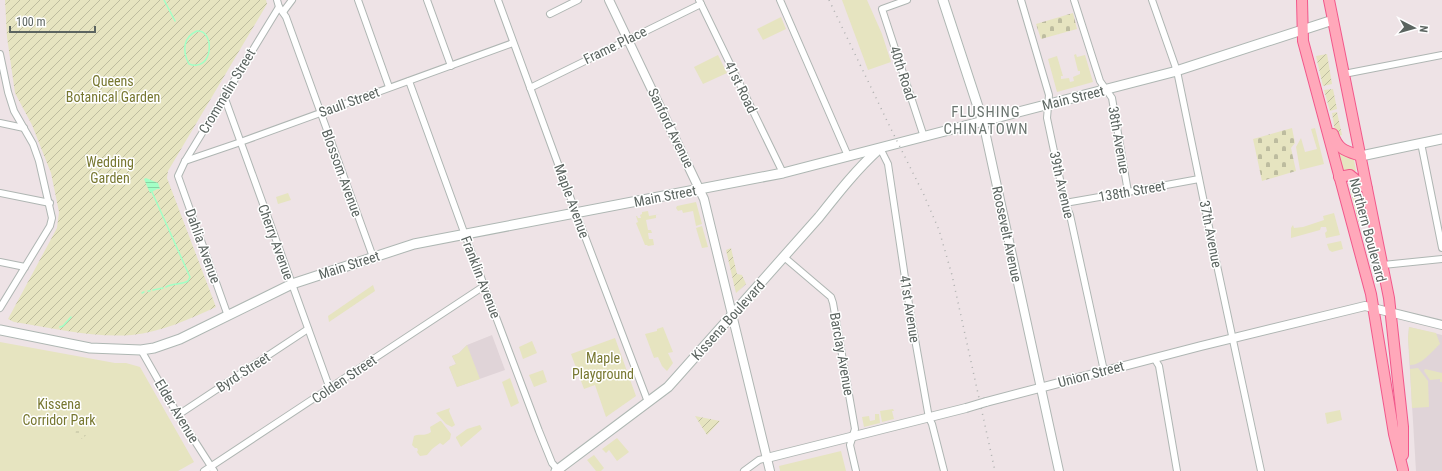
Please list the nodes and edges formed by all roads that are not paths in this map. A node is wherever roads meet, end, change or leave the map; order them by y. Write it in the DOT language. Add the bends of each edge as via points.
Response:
graph roads {
  1 [pos="277,0"];
  2 [pos="292,0"];
  3 [pos="358,0"];
  4 [pos="427,0"];
  5 [pos="498,0"];
  6 [pos="578,0"];
  7 [pos="610,0"];
  8 [pos="780,0"];
  9 [pos="907,0"];
  10 [pos="944,0"];
  11 [pos="1021,0"];
  12 [pos="1074,0"];
  13 [pos="1152,0"];
  14 [pos="1302,0"];
  15 [pos="1329,0"];
  16 [pos="700,2"];
  17 [pos="281,10"];
  18 [pos="550,14"];
  19 [pos="1333,20"];
  20 [pos="1303,30"];
  21 [pos="628,39"];
  22 [pos="513,43"];
  23 [pos="0,54"];
  24 [pos="1442,55"];
  25 [pos="451,66"];
  26 [pos="1177,71"];
  27 [pos="1344,74"];
  28 [pos="409,81"];
  29 [pos="390,87"];
  30 [pos="530,88"];
  31 [pos="1106,90"];
  32 [pos="224,96"];
  33 [pos="1049,105"];
  34 [pos="320,113"];
  35 [pos="983,122"];
  36 [pos="1324,122"];
  37 [pos="0,123"];
  38 [pos="24,128"];
  39 [pos="1356,133"];
  40 [pos="924,137"];
  41 [pos="1442,139"];
  42 [pos="240,142"];
  43 [pos="1421,143"];
  44 [pos="880,148"];
  45 [pos="1345,150"];
  46 [pos="848,156"];
  47 [pos="1361,156"];
  48 [pos="185,161"];
  49 [pos="783,173"];
  50 [pos="178,176"];
  51 [pos="1339,177"];
  52 [pos="1200,179"];
  53 [pos="700,189"];
  54 [pos="1367,189"];
  55 [pos="1128,192"];
  56 [pos="0,193"];
  57 [pos="50,203"];
  58 [pos="1065,203"];
  59 [pos="576,213"];
  60 [pos="465,234"];
  61 [pos="1442,248"];
  62 [pos="784,257"];
  63 [pos="373,258"];
  64 [pos="1442,259"];
  65 [pos="0,262"];
  66 [pos="1383,265"];
  67 [pos="25,267"];
  68 [pos="292,284"];
  69 [pos="484,286"];
  70 [pos="0,308"];
  71 [pos="1373,308"];
  72 [pos="1391,313"];
  73 [pos="228,316"];
  74 [pos="732,316"];
  75 [pos="1442,325"];
  76 [pos="308,329"];
  77 [pos="0,330"];
  78 [pos="1233,338"];
  79 [pos="140,350"];
  80 [pos="1154,358"];
  81 [pos="1104,370"];
  82 [pos="330,388"];
  83 [pos="1041,388"];
  84 [pos="648,402"];
  85 [pos="178,415"];
  86 [pos="929,418"];
  87 [pos="852,437"];
  88 [pos="767,458"];
  89 [pos="212,469"];
  90 [pos="204,471"];
  91 [pos="558,471"];
  92 [pos="744,471"];
  93 [pos="770,471"];
  94 [pos="856,471"];
  95 [pos="944,471"];
  96 [pos="1059,471"];
  97 [pos="1177,471"];
  98 [pos="1262,471"];
  99 [pos="1401,471"];
  1 -- 17 [label="street, Blossom Avenue"];
  2 -- 17 [label="street, Crommelin Street"];
  3 -- 29 [label="street"];
  4 -- 25 [label="street"];
  5 -- 22 [label="street, Maple Avenue"];
  6 -- 18 [label="street"];
  7 -- 21 [label="street, Sanford Avenue"];
  8 -- 46 [label="street"];
  9 -- 40 [label="street, 40th Road" via="882,9"];
  10 -- 35 [label="main road, Roosevelt Avenue"];
  11 -- 33 [label="street, 39th Avenue" via="1049,95"];
  12 -- 31 [label="street, 38th Avenue" via="1100,81"];
  13 -- 26 [label="street, 37th Avenue"];
  14 -- 20 [label="main road, Northern Boulevard"];
  15 -- 19 [label="main road, Northern Boulevard"];
  16 -- 21 [label="street, Frame Place"];
  16 -- 49 [label="street, 41st Road"];
  17 -- 32 [label="street, Crommelin Street"];
  17 -- 34 [label="street, Blossom Avenue" via="286,17"];
  19 -- 20 [label="main road, Main Street"];
  19 -- 27 [label="main road, Northern Boulevard"];
  20 -- 26 [label="main road, Main Street"];
  20 -- 36 [label="main road, Northern Boulevard" via="1302,41"];
  21 -- 30 [label="street, Frame Place"];
  21 -- 53 [label="street, Sanford Avenue"];
  22 -- 25 [label="street, Saull Street"];
  22 -- 30 [label="street, Maple Avenue"];
  23 -- 38 [label="street" via="14,111"];
  24 -- 27 [label="street"];
  25 -- 28 [label="street, Saull Street"];
  26 -- 31 [label="main road, Main Street"];
  26 -- 52 [label="street, 37th Avenue"];
  27 -- 39 [label="main road, Northern Boulevard"];
  28 -- 29 [label="street, Saull Street"];
  28 -- 60 [label="street, Franklin Avenue"];
  29 -- 34 [label="street, Saull Street"];
  30 -- 59 [label="street, Maple Avenue"];
  31 -- 33 [label="main road, Main Street"];
  31 -- 55 [label="street, 38th Avenue" via="1112,98"];
  32 -- 42 [label="street, Cherry Avenue"];
  32 -- 48 [label="street, Crommelin Street"];
  33 -- 35 [label="main road, Main Street"];
  33 -- 58 [label="street, 39th Avenue" via="1047,118"];
  34 -- 42 [label="street, Saull Street"];
  34 -- 63 [label="street, Blossom Avenue"];
  35 -- 40 [label="main road, Main Street"];
  35 -- 83 [label="street, Roosevelt Avenue"];
  36 -- 45 [label="main road" via="1329,123 1337,145"];
  36 -- 51 [label="main road, Northern Boulevard"];
  37 -- 38 [label="street"];
  38 -- 57 [label="street" via="39,161"];
  39 -- 45 [label="main road"];
  39 -- 47 [label="main road, Northern Boulevard"];
  40 -- 44 [label="main road, Main Street"];
  41 -- 43 [label="main road"];
  42 -- 48 [label="street, Saull Street"];
  42 -- 68 [label="street, Cherry Avenue"];
  43 -- 47 [label="main road"];
  43 -- 61 [label="street"];
  44 -- 46 [label="main road, Main Street"];
  44 -- 62 [label="main road, Kissena Boulevard" via="862,164"];
  44 -- 86 [label="street, 41st Avenue" via="888,164"];
  45 -- 47 [label="main road"];
  46 -- 49 [label="main road, Main Street"];
  47 -- 54 [label="main road, Northern Boulevard"];
  48 -- 50 [label="street, Crommelin Street"];
  49 -- 53 [label="main road, Main Street"];
  50 -- 73 [label="street, Dahlia Avenue"];
  51 -- 54 [label="main road" via="1350,175"];
  51 -- 71 [label="main road, Northern Boulevard"];
  52 -- 55 [label="street, 138th Street"];
  52 -- 78 [label="street, 37th Avenue"];
  53 -- 59 [label="main road, Main Street"];
  53 -- 74 [label="street, Sanford Avenue"];
  54 -- 66 [label="main road, Northern Boulevard"];
  55 -- 58 [label="street, 138th Street"];
  56 -- 57 [label="street"];
  57 -- 67 [label="street" via="50,226"];
  58 -- 81 [label="street, 39th Avenue" via="1070,215"];
  59 -- 60 [label="main road, Main Street"];
  59 -- 84 [label="street, Maple Avenue"];
  60 -- 63 [label="main road, Main Street" via="414,244"];
  60 -- 69 [label="street, Franklin Avenue"];
  62 -- 74 [label="main road, Kissena Boulevard"];
  62 -- 87 [label="street, Barclay Avenue" via="831,297 855,429"];
  63 -- 68 [label="main road, Main Street"];
  64 -- 66 [label="street"];
  65 -- 67 [label="street"];
  66 -- 72 [label="main road, Northern Boulevard"];
  67 -- 70 [label="street"];
  68 -- 73 [label="main road, Main Street"];
  68 -- 76 [label="street, Cherry Avenue"];
  69 -- 82 [label="street, Colden Street"];
  69 -- 91 [label="street, Franklin Avenue" via="552,463"];
  71 -- 72 [label="street, Union Street"];
  71 -- 78 [label="street, Union Street" via="1365,306"];
  71 -- 99 [label="main road, Northern Boulevard"];
  72 -- 75 [label="street, Union Street"];
  72 -- 99 [label="main road, Northern Boulevard" via="1403,428"];
  73 -- 79 [label="main road, Main Street" via="170,343"];
  74 -- 84 [label="main road, Kissena Boulevard" via="677,377"];
  74 -- 88 [label="street, Sanford Avenue"];
  76 -- 82 [label="street, Cherry Avenue"];
  76 -- 85 [label="street, Byrd Street"];
  77 -- 79 [label="main road, Main Street" via="81,347"];
  78 -- 80 [label="street, Union Street"];
  78 -- 98 [label="street, 37th Avenue"];
  79 -- 85 [label="street, Elder Avenue"];
  80 -- 81 [label="street, Union Street"];
  80 -- 97 [label="street" via="1159,366"];
  81 -- 83 [label="street, Union Street"];
  82 -- 89 [label="street, Colden Street"];
  83 -- 86 [label="street, Union Street, bridge"];
  83 -- 96 [label="street, Roosevelt Avenue"];
  84 -- 91 [label="main road, Kissena Boulevard"];
  85 -- 89 [label="street, Elder Avenue"];
  86 -- 87 [label="street, Union Street"];
  86 -- 95 [label="street, 41st Avenue"];
  87 -- 88 [label="street, Union Street"];
  87 -- 94 [label="street, Barclay Avenue" via="850,445"];
  88 -- 92 [label="street, Union Street" via="759,460"];
  88 -- 93 [label="street, Sanford Avenue"];
  89 -- 90 [label="street, Colden Street"];
}
